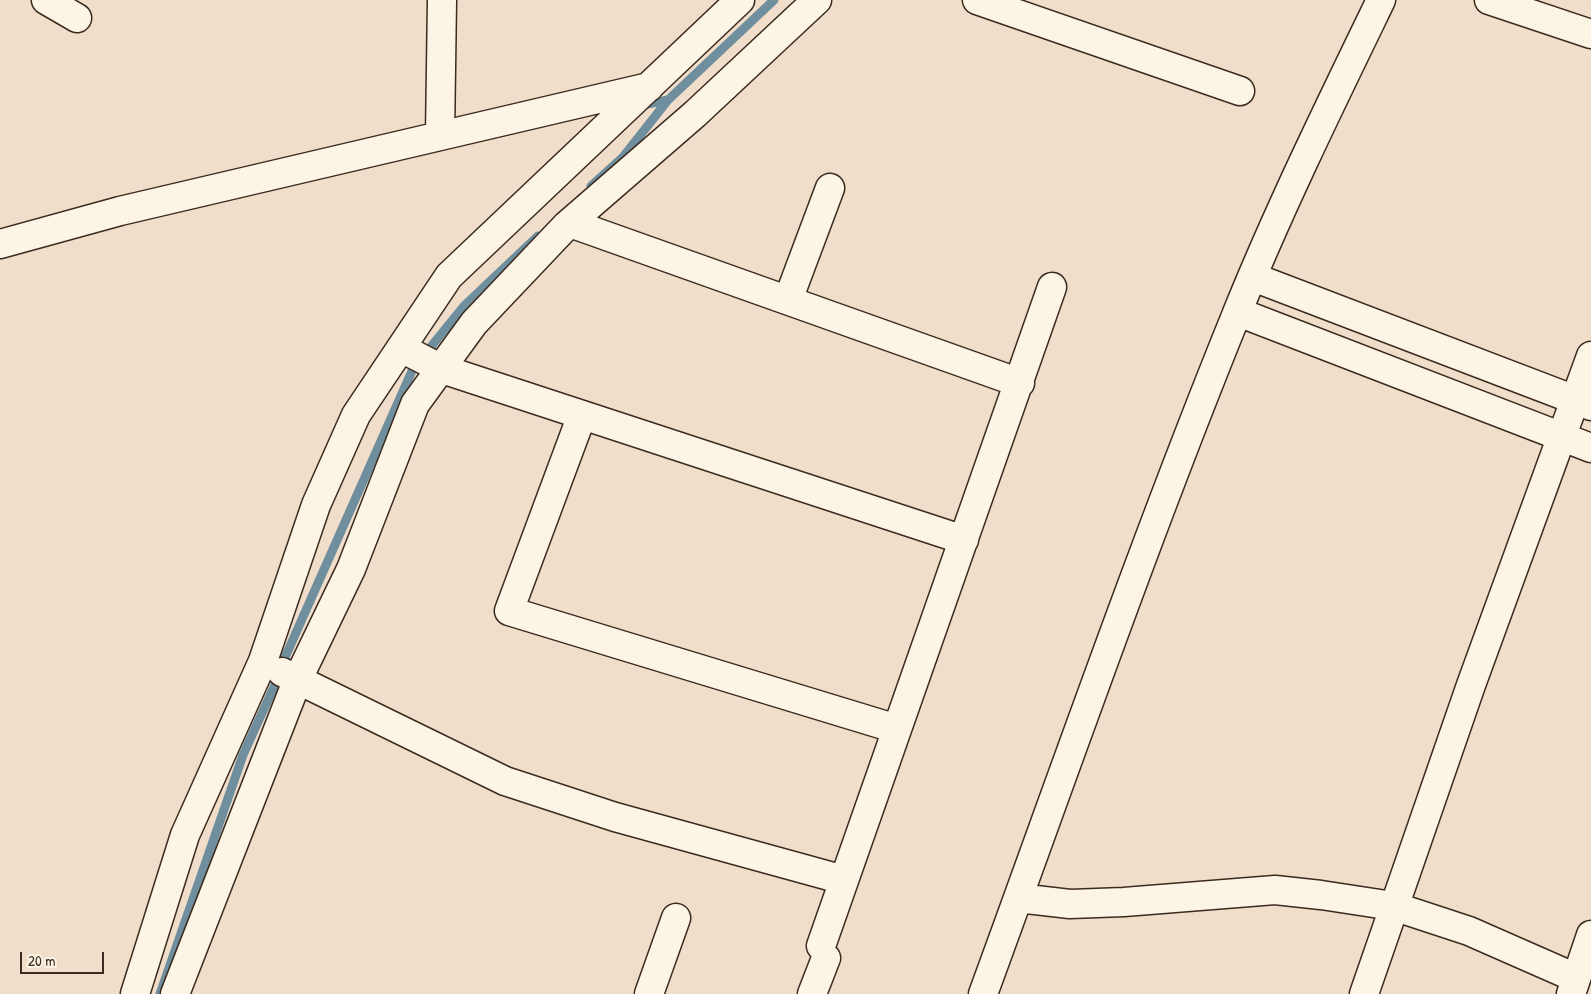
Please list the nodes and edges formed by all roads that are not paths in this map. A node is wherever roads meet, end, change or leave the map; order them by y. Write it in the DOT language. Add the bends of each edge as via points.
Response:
graph roads {
  1 [pos="46,0"];
  2 [pos="442,0"];
  3 [pos="740,0"];
  4 [pos="817,0"];
  5 [pos="977,0"];
  6 [pos="1381,0"];
  7 [pos="1488,0"];
  8 [pos="77,18"];
  9 [pos="1591,34"];
  10 [pos="650,86"];
  11 [pos="1240,90"];
  12 [pos="440,136"];
  13 [pos="830,188"];
  14 [pos="570,222"];
  15 [pos="0,244"];
  16 [pos="1253,277"];
  17 [pos="1052,287"];
  18 [pos="788,300"];
  19 [pos="1238,312"];
  20 [pos="401,348"];
  21 [pos="1591,356"];
  22 [pos="442,369"];
  23 [pos="1020,383"];
  24 [pos="1583,404"];
  25 [pos="582,415"];
  26 [pos="1562,438"];
  27 [pos="1591,448"];
  28 [pos="964,540"];
  29 [pos="263,660"];
  30 [pos="297,681"];
  31 [pos="897,729"];
  32 [pos="844,880"];
  33 [pos="1018,898"];
  34 [pos="1393,906"];
  35 [pos="676,918"];
  36 [pos="1591,935"];
  37 [pos="1580,974"];
  38 [pos="135,994"];
  39 [pos="175,994"];
  40 [pos="649,994"];
  41 [pos="812,994"];
  42 [pos="983,994"];
  43 [pos="1364,994"];
  1 -- 8 [label="street"];
  2 -- 12 [label="street"];
  3 -- 10 [label="street"];
  4 -- 14 [label="street" via="695,114"];
  5 -- 11 [label="street"];
  6 -- 16 [label="street" via="1320,125"];
  7 -- 9 [label="street"];
  10 -- 12 [label="street"];
  10 -- 20 [label="street" via="450,276"];
  12 -- 15 [label="street" via="120,211"];
  13 -- 18 [label="street"];
  14 -- 18 [label="street"];
  14 -- 22 [label="street" via="474,323"];
  16 -- 19 [label="street"];
  16 -- 24 [label="street"];
  17 -- 23 [label="street"];
  18 -- 23 [label="street"];
  19 -- 26 [label="street"];
  19 -- 33 [label="street" via="1131,588"];
  20 -- 22 [label="street"];
  20 -- 29 [label="street" via="356,415 316,505"];
  21 -- 24 [label="street"];
  22 -- 25 [label="street"];
  22 -- 30 [label="street" via="408,418 351,569"];
  23 -- 28 [label="street"];
  24 -- 26 [label="street"];
  25 -- 28 [label="street"];
  25 -- 31 [label="street" via="508,611"];
  26 -- 27 [label="street"];
  26 -- 34 [label="street"];
  28 -- 31 [label="street"];
  29 -- 30 [label="street"];
  29 -- 38 [label="street" via="185,835"];
  30 -- 32 [label="street" via="505,781 615,817"];
  30 -- 39 [label="street"];
  31 -- 32 [label="street"];
  32 -- 41 [label="street"];
  33 -- 34 [label="street" via="1070,904 1275,890"];
  33 -- 42 [label="street"];
  34 -- 37 [label="street" via="1469,930"];
  34 -- 43 [label="street"];
  35 -- 40 [label="street"];
  36 -- 37 [label="street"];
}
